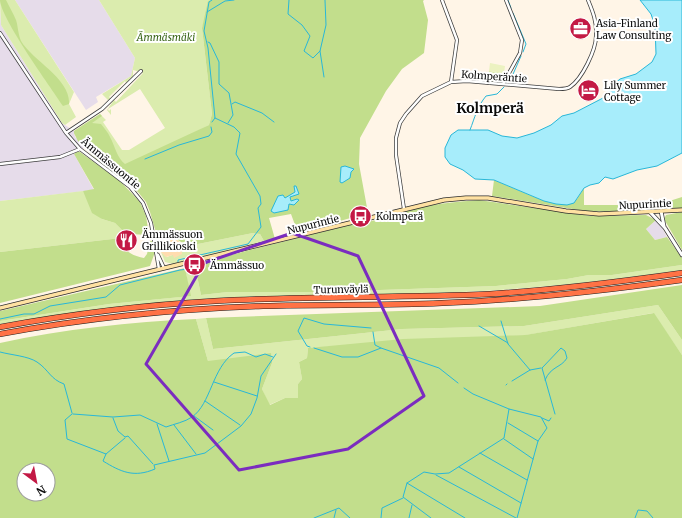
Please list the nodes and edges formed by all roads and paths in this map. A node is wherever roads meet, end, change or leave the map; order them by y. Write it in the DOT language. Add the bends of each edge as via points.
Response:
graph roads {
  1 [pos="442,0"];
  2 [pos="506,0"];
  3 [pos="588,0"];
  4 [pos="0,32"];
  5 [pos="141,71"];
  6 [pos="451,82"];
  7 [pos="503,84"];
  8 [pos="66,133"];
  9 [pos="80,149"];
  10 [pos="0,164"];
  11 [pos="404,209"];
  12 [pos="682,210"];
  13 [pos="662,211"];
  14 [pos="650,212"];
  15 [pos="665,228"];
  16 [pos="157,252"];
  17 [pos="682,255"];
  18 [pos="164,269"];
  19 [pos="160,270"];
  20 [pos="682,273"];
  21 [pos="682,280"];
  22 [pos="0,308"];
  23 [pos="0,327"];
  24 [pos="0,334"];
  1 -- 6 [label="street" via="457,40"];
  2 -- 7 [label="street" via="522,40 520,53"];
  3 -- 7 [label="street, Kolmperäntie" via="596,21 596,42 585,67 572,86 558,90"];
  4 -- 8 [label="street, Ämmässuontie"];
  5 -- 8 [label="street" via="102,109"];
  6 -- 7 [label="street, Kolmperäntie"];
  6 -- 11 [label="street, Kolmperäntie" via="422,96 400,123 396,138 396,155"];
  8 -- 9 [label="street, Ämmässuontie"];
  9 -- 10 [label="street" via="60,157"];
  9 -- 16 [label="street, Ämmässuontie" via="137,194 148,212"];
  11 -- 14 [label="main road, Nupurintie" via="466,198 501,200 582,213"];
  11 -- 18 [label="main road, Nupurintie"];
  12 -- 13 [label="main road, Nupurintie"];
  13 -- 14 [label="main road, Nupurintie"];
  13 -- 15 [label="street"];
  14 -- 15 [label="street"];
  15 -- 17 [label="street"];
  16 -- 18 [label="street, Ämmässuontie"];
  16 -- 19 [label="street, Ämmässuontie"];
  18 -- 19 [label="main road, Nupurintie"];
  19 -- 22 [label="main road, Nupurintie"];
  20 -- 23 [label="highway, Turunväylä" via="492,294 173,304 97,312"];
  21 -- 24 [label="highway, Turunväylä" via="548,296 441,304 264,306 174,311"];
}
